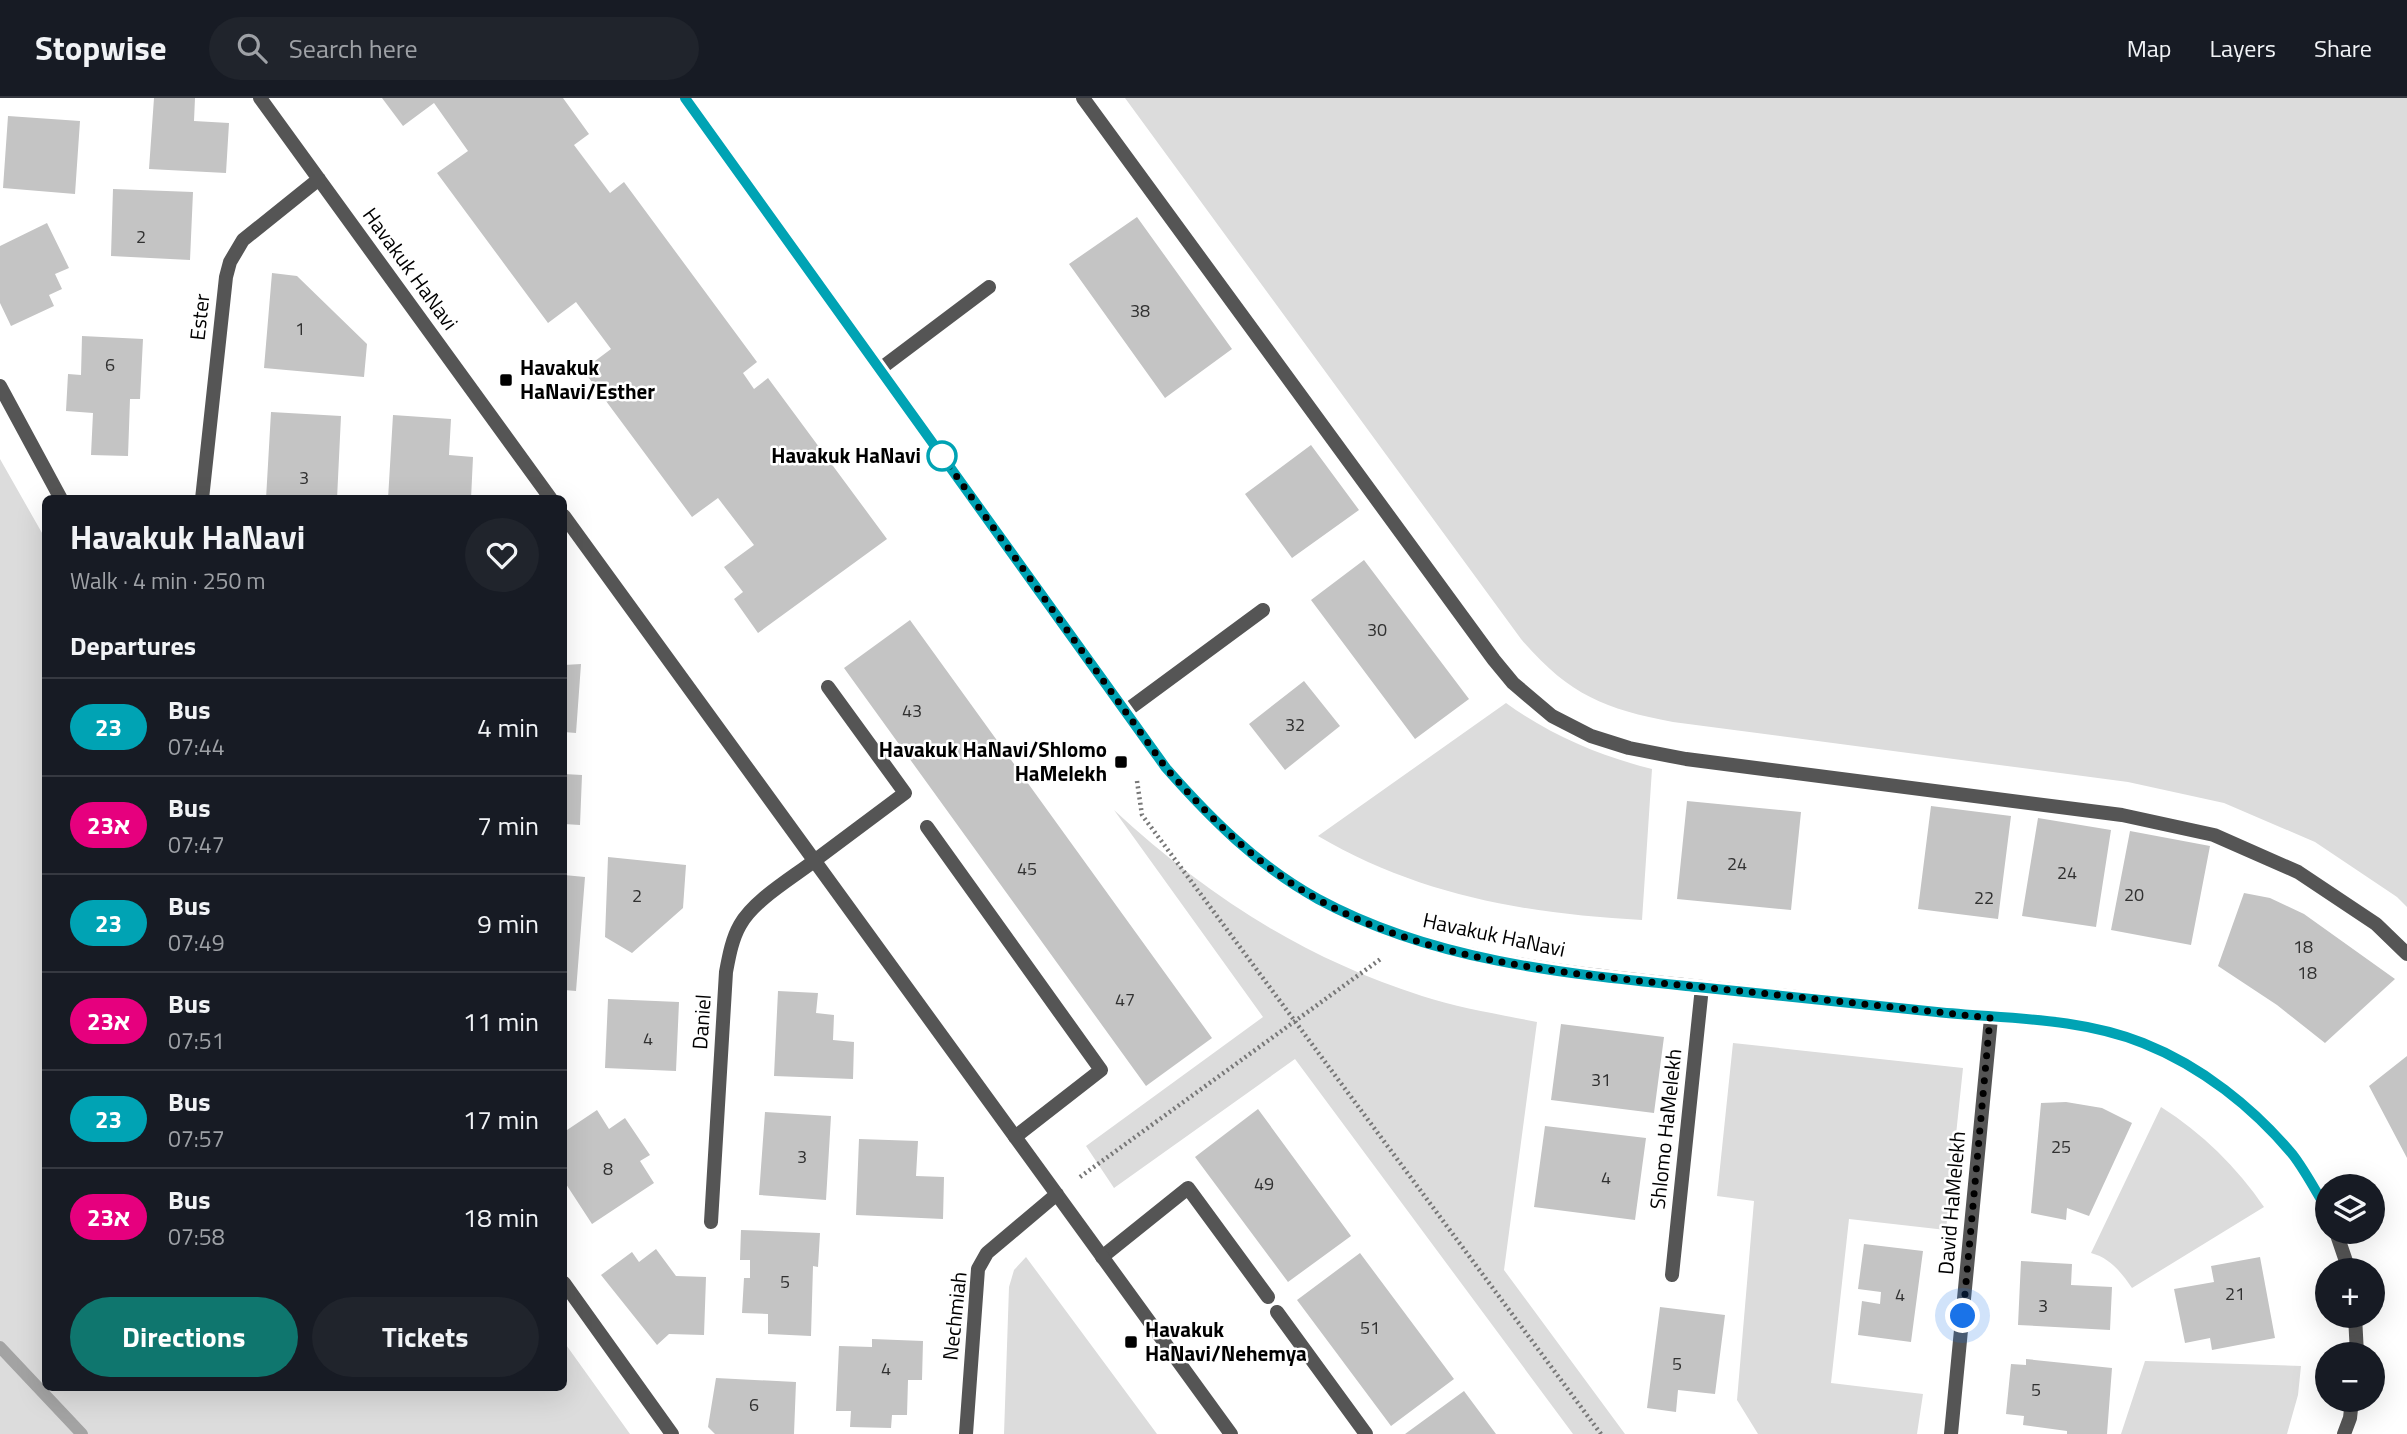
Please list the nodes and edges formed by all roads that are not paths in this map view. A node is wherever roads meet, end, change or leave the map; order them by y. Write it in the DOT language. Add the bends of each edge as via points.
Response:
graph roads {
  1 [pos="260,98"];
  2 [pos="685,98"];
  3 [pos="1083,98"];
  4 [pos="319,179"];
  5 [pos="989,287"];
  6 [pos="880,369"];
  7 [pos="0,386"];
  8 [pos="59,495"];
  9 [pos="202,495"];
  10 [pos="548,495"];
  11 [pos="567,525"];
  12 [pos="1263,610"];
  13 [pos="828,687"];
  14 [pos="1125,711"];
  15 [pos="927,827"];
  16 [pos="814,861"];
  17 [pos="2407,954"];
  18 [pos="1702,987"];
  19 [pos="1990,1018"];
  20 [pos="1015,1137"];
  21 [pos="2315,1190"];
  22 [pos="1057,1194"];
  23 [pos="711,1222"];
  24 [pos="1102,1257"];
  25 [pos="1672,1275"];
  26 [pos="567,1287"];
  27 [pos="1268,1297"];
  28 [pos="1277,1312"];
  29 [pos="2351,1412"];
  30 [pos="672,1434"];
  31 [pos="966,1434"];
  32 [pos="1231,1434"];
  33 [pos="1366,1434"];
  34 [pos="1951,1434"];
  35 [pos="2344,1434"];
  1 -- 4 [label="street, Havakuk HaNavi"];
  2 -- 6 [label="street, Havakuk HaNavi"];
  3 -- 17 [label="street" via="1494,660 1552,716 1610,743 1686,759 2122,815 2214,835 2298,872 2376,924"];
  4 -- 9 [label="street, Ester" via="243,240 230,262"];
  4 -- 10 [label="street, Havakuk HaNavi"];
  5 -- 6 [label="street"];
  6 -- 14 [label="street, Havakuk HaNavi"];
  7 -- 8 [label="street"];
  11 -- 16 [label="street"];
  12 -- 14 [label="street"];
  13 -- 16 [label="street, Daniel" via="905,793"];
  14 -- 18 [label="street, Havakuk HaNavi" via="1201,808 1277,874 1318,899 1362,920 1455,951 1557,971"];
  15 -- 20 [label="street" via="1101,1070"];
  16 -- 20 [label="street"];
  16 -- 23 [label="street, Daniel" via="749,912 730,950"];
  18 -- 19 [label="street, Havakuk HaNavi"];
  18 -- 25 [label="street, Shlomo HaMelekh"];
  19 -- 21 [label="street, Havakuk HaNavi" via="2082,1025 2143,1043 2200,1072 2251,1110 2294,1157"];
  19 -- 34 [label="street, David HaMelekh"];
  20 -- 22 [label="street"];
  22 -- 24 [label="street"];
  22 -- 31 [label="street, Nechmiah" via="987,1253 978,1269"];
  24 -- 27 [label="street" via="1188,1188"];
  24 -- 32 [label="street"];
  26 -- 30 [label="street"];
  28 -- 33 [label="street"];
  29 -- 35 [label="street"];
}
